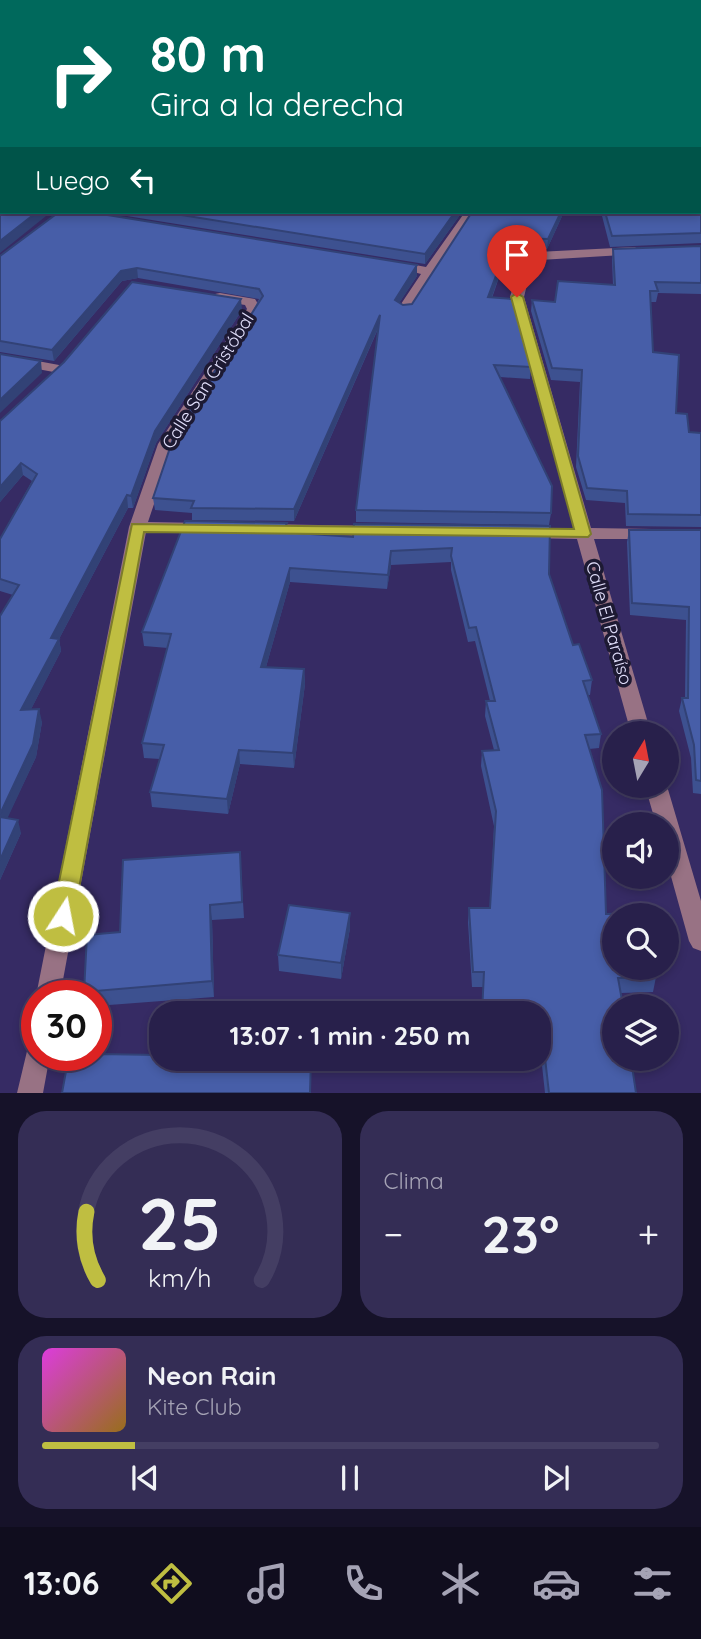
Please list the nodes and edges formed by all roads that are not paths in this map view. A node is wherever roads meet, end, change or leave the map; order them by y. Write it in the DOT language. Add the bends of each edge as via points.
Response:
graph roads {
  1 [pos="470,214"];
  2 [pos="649,251"];
  3 [pos="375,262"];
  4 [pos="429,271"];
  5 [pos="200,294"];
  6 [pos="404,310"];
  7 [pos="0,358"];
  8 [pos="59,369"];
  9 [pos="138,527"];
  10 [pos="221,528"];
  11 [pos="249,529"];
  12 [pos="388,531"];
  13 [pos="513,533"];
  14 [pos="583,534"];
  15 [pos="675,535"];
  16 [pos="638,721"];
  17 [pos="659,798"];
  18 [pos="701,941"];
  19 [pos="51,980"];
  20 [pos="34,1071"];
  21 [pos="30,1093"];
  1 -- 4 [label="street"];
  2 -- 14 [label="street, Calle El Paraíso" via="537,256 526,262 517,297"];
  3 -- 4 [label="street"];
  4 -- 6 [label="street"];
  5 -- 9 [label="street, Calle San Cristóbal" via="250,302 254,309 166,444"];
  7 -- 8 [label="street"];
  9 -- 10 [label="street"];
  9 -- 19 [label="street, Calle San Cristóbal"];
  11 -- 12 [label="street"];
  13 -- 14 [label="street"];
  14 -- 15 [label="street"];
  14 -- 16 [label="street, Calle El Paraíso"];
  17 -- 18 [label="street"];
  20 -- 21 [label="street"];
}
